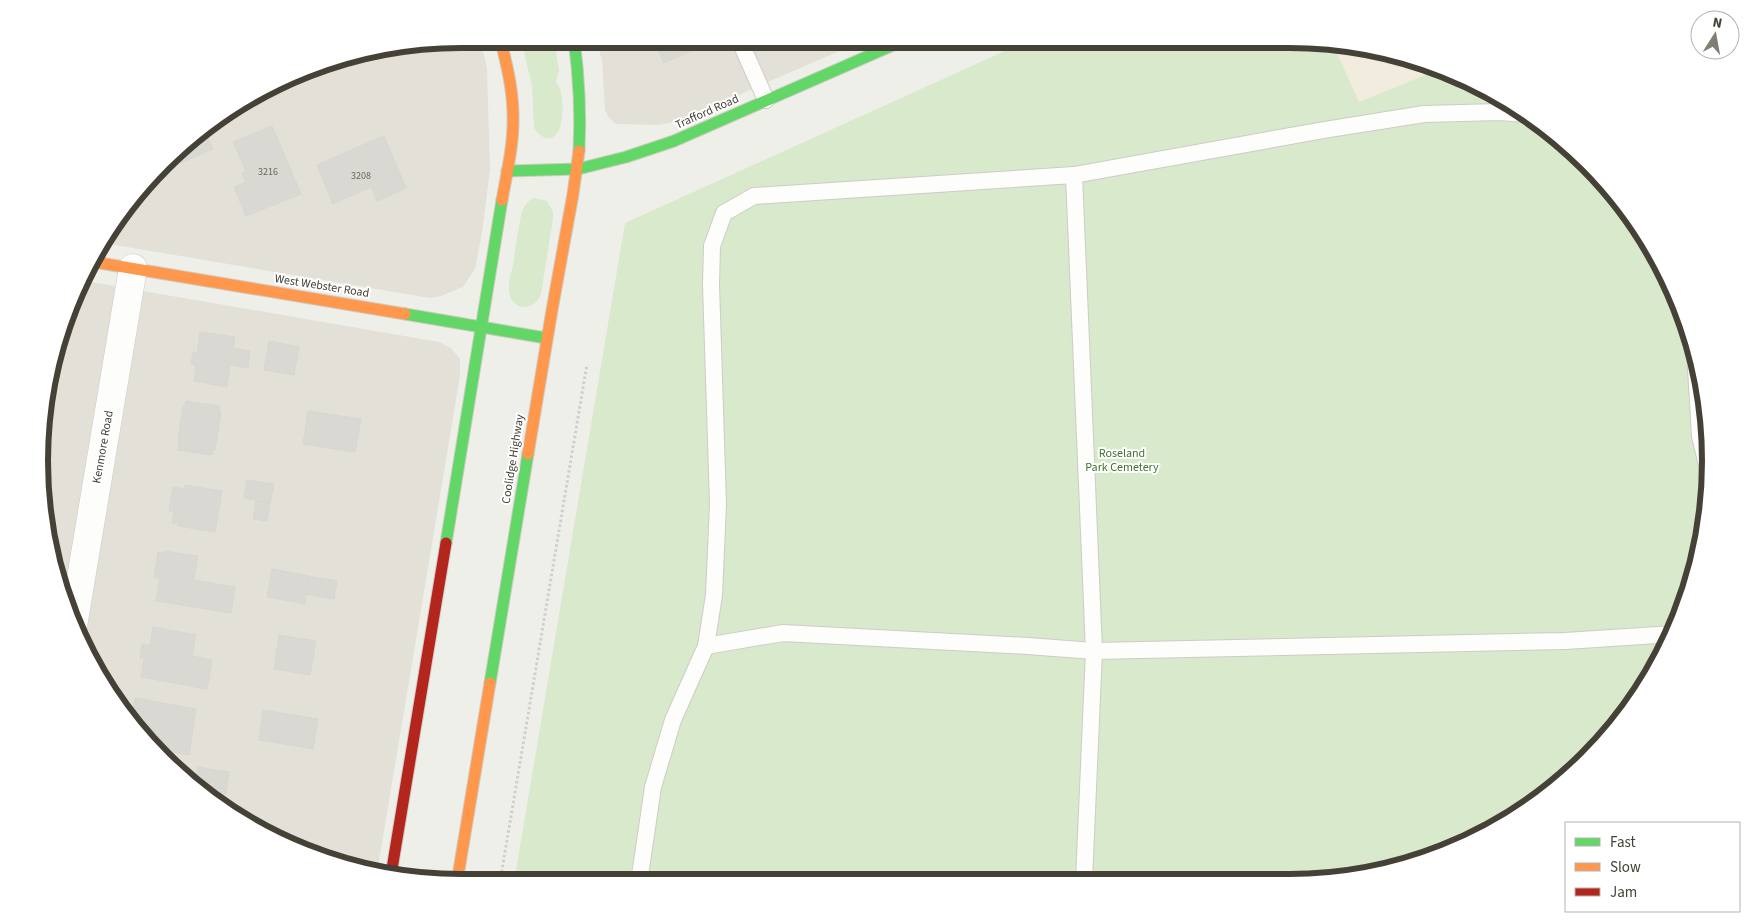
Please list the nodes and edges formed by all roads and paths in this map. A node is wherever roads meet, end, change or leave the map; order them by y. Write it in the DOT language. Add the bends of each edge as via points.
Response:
graph roads {
  1 [pos="502,48"];
  2 [pos="575,48"];
  3 [pos="743,48"];
  4 [pos="886,48"];
  5 [pos="766,100"];
  6 [pos="1512,113"];
  7 [pos="578,169"];
  8 [pos="508,172"];
  9 [pos="1074,174"];
  10 [pos="98,263"];
  11 [pos="133,268"];
  12 [pos="482,327"];
  13 [pos="546,338"];
  14 [pos="587,364"];
  15 [pos="1698,399"];
  16 [pos="1702,444"];
  17 [pos="75,609"];
  18 [pos="1664,635"];
  19 [pos="706,646"];
  20 [pos="1094,651"];
  21 [pos="392,869"];
  22 [pos="458,874"];
  23 [pos="501,874"];
  24 [pos="640,874"];
  25 [pos="1084,874"];
  1 -- 8 [label="main road" via="512,99 513,128"];
  2 -- 7 [label="main road, Coolidge Highway" via="581,92"];
  3 -- 5 [label="lane"];
  4 -- 5 [label="main road, Trafford Road"];
  5 -- 7 [label="main road, Trafford Road" via="674,141"];
  6 -- 9 [label="lane" via="1424,114"];
  7 -- 8 [label="main road, Trafford Road"];
  7 -- 13 [label="main road, Coolidge Highway"];
  8 -- 12 [label="main road"];
  9 -- 19 [label="lane" via="754,196 724,213 712,246 718,504 714,594"];
  9 -- 20 [label="lane"];
  10 -- 11 [label="main road, West Webster Road"];
  11 -- 12 [label="main road, West Webster Road"];
  11 -- 17 [label="street, Kenmore Road"];
  12 -- 13 [label="main road, West Webster Road"];
  12 -- 21 [label="main road"];
  13 -- 22 [label="main road, Coolidge Highway"];
  14 -- 23 [label="path"];
  15 -- 16 [label="lane"];
  18 -- 20 [label="lane" via="1565,641"];
  19 -- 20 [label="lane" via="783,633"];
  19 -- 24 [label="lane" via="673,720 653,787"];
  20 -- 25 [label="lane"];
}
